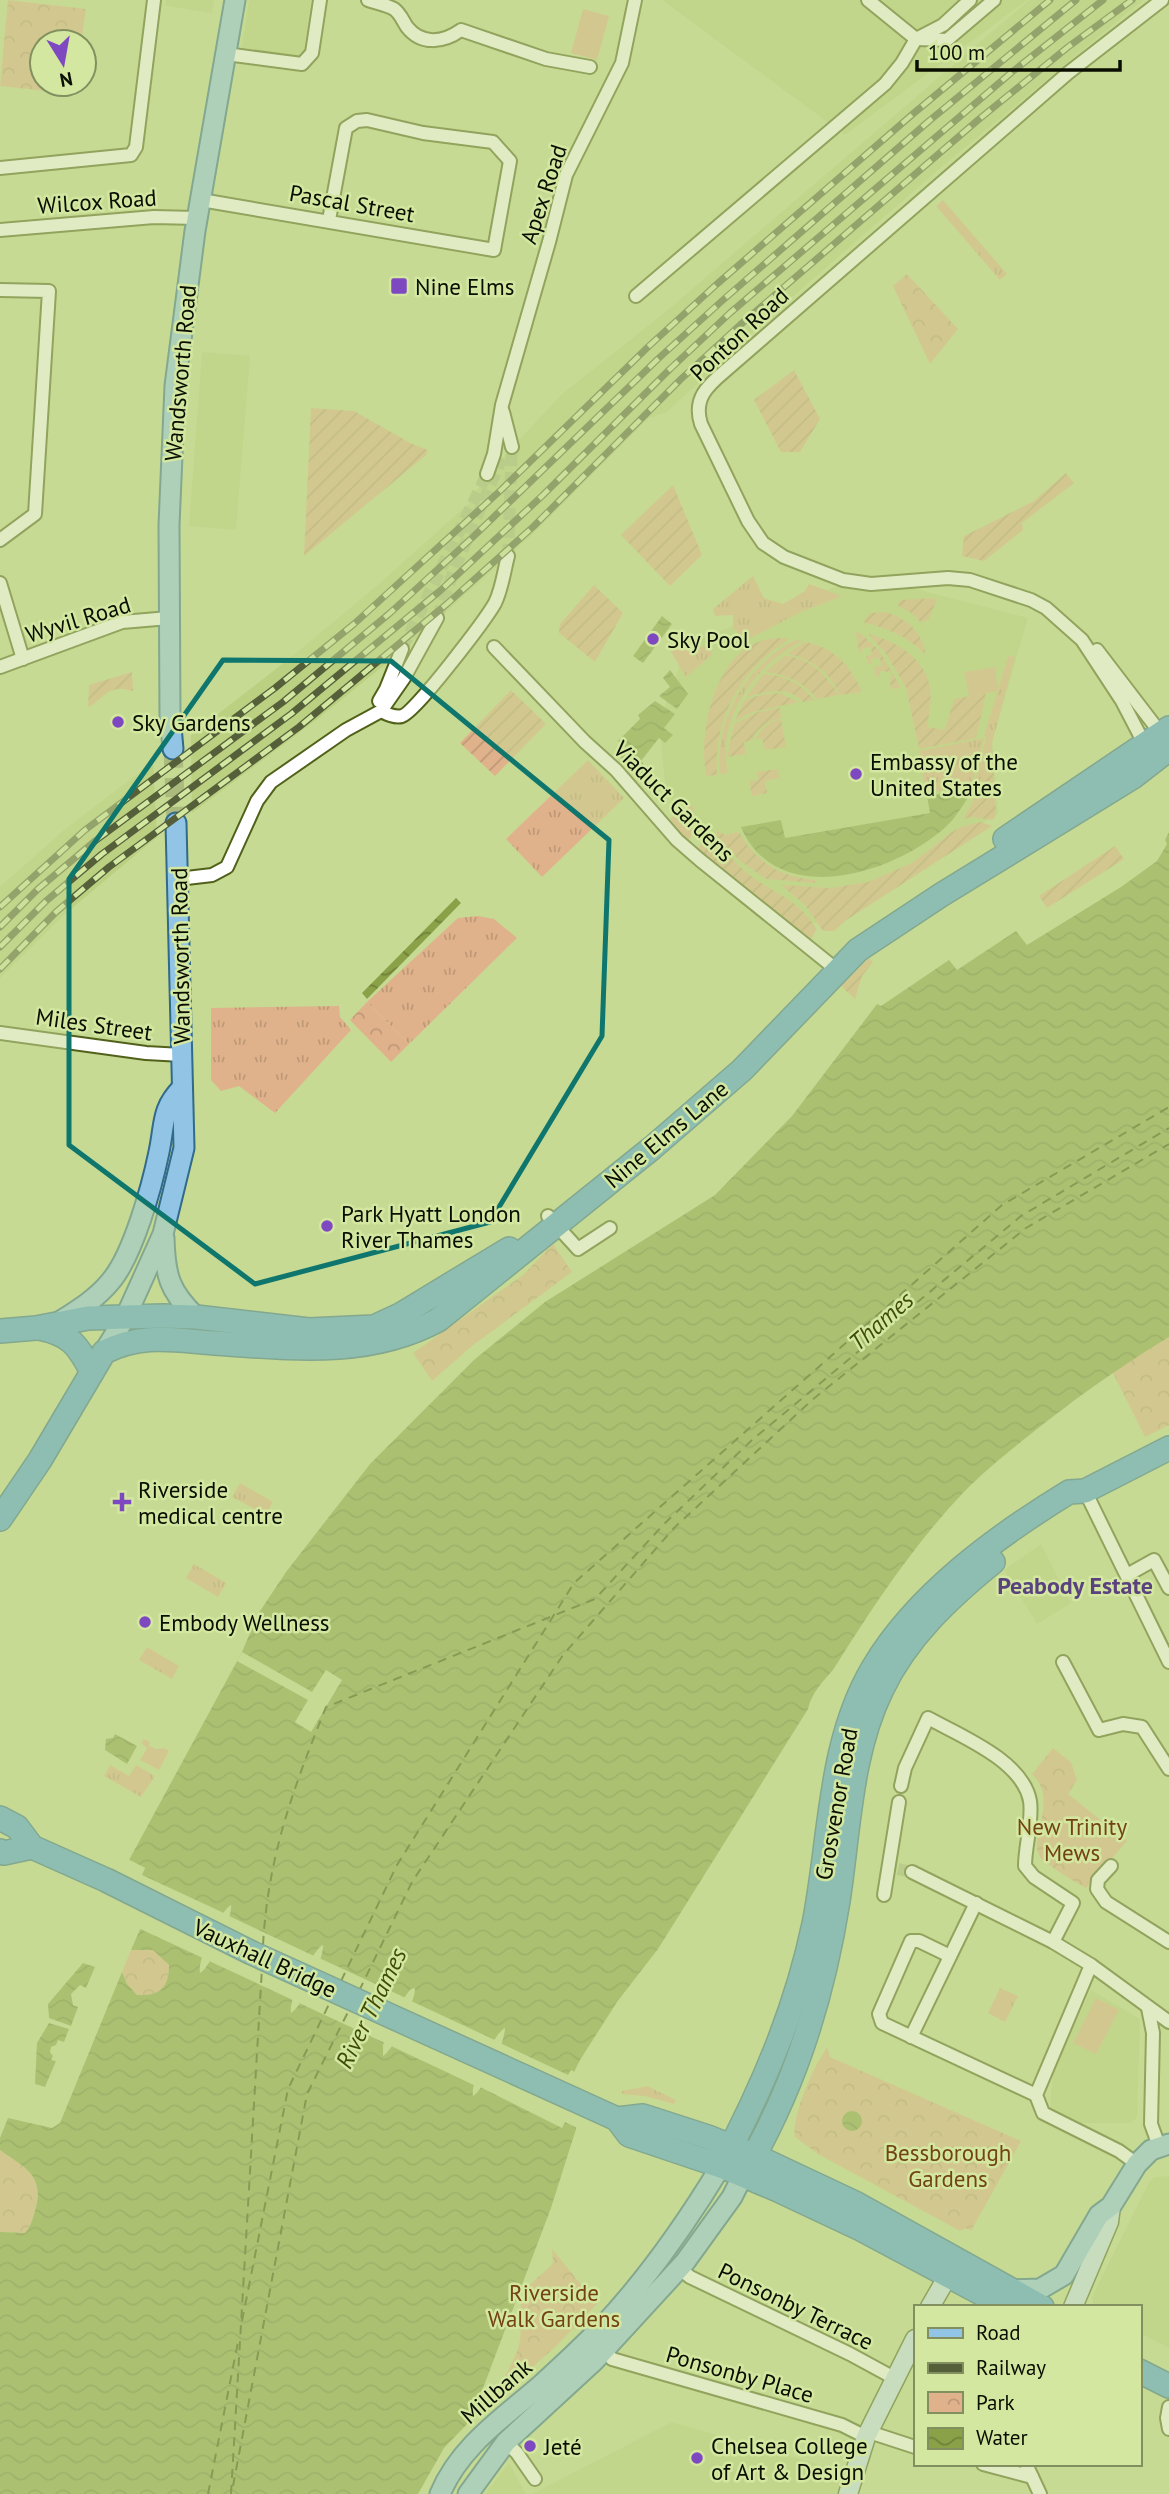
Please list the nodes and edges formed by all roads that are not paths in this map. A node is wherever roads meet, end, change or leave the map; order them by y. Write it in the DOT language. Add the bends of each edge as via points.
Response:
graph roads {
  1 [pos="154,0"];
  2 [pos="235,0"];
  3 [pos="320,0"];
  4 [pos="368,0"];
  5 [pos="635,0"];
  6 [pos="868,0"];
  7 [pos="970,0"];
  8 [pos="993,0"];
  9 [pos="1163,0"];
  10 [pos="398,5"];
  11 [pos="916,39"];
  12 [pos="226,54"];
  13 [pos="590,67"];
  14 [pos="0,168"];
  15 [pos="199,209"];
  16 [pos="328,220"];
  17 [pos="0,230"];
  18 [pos="0,290"];
  19 [pos="636,296"];
  20 [pos="502,405"];
  21 [pos="512,447"];
  22 [pos="502,458"];
  23 [pos="487,474"];
  24 [pos="0,540"];
  25 [pos="508,556"];
  26 [pos="0,583"];
  27 [pos="169,618"];
  28 [pos="437,618"];
  29 [pos="1082,640"];
  30 [pos="494,647"];
  31 [pos="402,649"];
  32 [pos="23,659"];
  33 [pos="0,667"];
  34 [pos="381,711"];
  35 [pos="364,720"];
  36 [pos="1161,743"];
  37 [pos="173,749"];
  38 [pos="176,823"];
  39 [pos="178,879"];
  40 [pos="832,966"];
  41 [pos="0,1032"];
  42 [pos="182,1055"];
  43 [pos="182,1088"];
  44 [pos="552,1220"];
  45 [pos="610,1228"];
  46 [pos="163,1234"];
  47 [pos="126,1317"];
  48 [pos="195,1317"];
  49 [pos="59,1322"];
  50 [pos="36,1328"];
  51 [pos="0,1331"];
  52 [pos="104,1352"];
  53 [pos="92,1372"];
  54 [pos="1169,1448"];
  55 [pos="1085,1492"];
  56 [pos="0,1519"];
  57 [pos="1127,1575"];
  58 [pos="1169,1588"];
  59 [pos="1063,1662"];
  60 [pos="1169,1662"];
  61 [pos="1169,1769"];
  62 [pos="901,1786"];
  63 [pos="899,1802"];
  64 [pos="0,1818"];
  65 [pos="32,1847"];
  66 [pos="0,1851"];
  67 [pos="1111,1866"];
  68 [pos="912,1872"];
  69 [pos="884,1895"];
  70 [pos="976,1903"];
  71 [pos="1053,1942"];
  72 [pos="1169,1942"];
  73 [pos="950,1956"];
  74 [pos="1091,1965"];
  75 [pos="1148,2008"];
  76 [pos="1169,2022"];
  77 [pos="911,2037"];
  78 [pos="1036,2095"];
  79 [pos="617,2119"];
  80 [pos="1164,2145"];
  81 [pos="732,2146"];
  82 [pos="1137,2164"];
  83 [pos="749,2165"];
  84 [pos="721,2166"];
  85 [pos="1111,2206"];
  86 [pos="679,2268"];
  87 [pos="953,2268"];
  88 [pos="1009,2298"];
  89 [pos="931,2305"];
  90 [pos="1035,2305"];
  91 [pos="1074,2305"];
  92 [pos="914,2341"];
  93 [pos="605,2350"];
  94 [pos="1141,2355"];
  95 [pos="1169,2368"];
  96 [pos="1141,2372"];
  97 [pos="896,2379"];
  98 [pos="1169,2386"];
  99 [pos="1169,2407"];
  100 [pos="1169,2429"];
  101 [pos="868,2435"];
  102 [pos="506,2442"];
  103 [pos="914,2447"];
  104 [pos="991,2466"];
  105 [pos="1027,2466"];
  106 [pos="1032,2477"];
  107 [pos="534,2479"];
  108 [pos="440,2494"];
  109 [pos="468,2494"];
  110 [pos="848,2494"];
  111 [pos="1040,2494"];
  1 -- 14 [label="street" via="136,147 131,155"];
  2 -- 12 [label="main road, Wandsworth Road"];
  3 -- 12 [label="street" via="312,53 302,64"];
  4 -- 10 [label="street"];
  5 -- 20 [label="street, Apex Road" via="622,63 566,175"];
  6 -- 11 [label="street"];
  7 -- 11 [label="street" via="943,25"];
  8 -- 11 [label="street" via="947,40"];
  9 -- 29 [label="street, Ponton Road" via="1068,73 710,384 699,399 701,424 748,522 763,543 784,557 843,580 880,584 948,578 988,584 1046,608"];
  10 -- 13 [label="street" via="405,24 419,38 446,39 461,30 545,59"];
  11 -- 19 [label="street" via="885,84"];
  12 -- 15 [label="main road, Wandsworth Road"];
  15 -- 16 [label="street, Pascal Street"];
  15 -- 17 [label="street, Wilcox Road" via="154,218"];
  15 -- 27 [label="main road, Wandsworth Road" via="175,386"];
  16 -- 16 [label="street, Pascal Street" via="346,128 357,121 493,142 510,161 494,250"];
  18 -- 24 [label="street" via="49,291 35,514"];
  20 -- 21 [label="street"];
  20 -- 22 [label="street"];
  20 -- 23 [label="street"];
  25 -- 34 [label="street" via="496,601 418,703 403,716"];
  26 -- 32 [label="street"];
  27 -- 32 [label="street, Wyvil Road" via="122,622"];
  27 -- 37 [label="main road, Wandsworth Road"];
  28 -- 34 [label="street"];
  29 -- 36 [label="street, Ponton Road" via="1122,701"];
  29 -- 36 [label="street, Ponton Road" via="1101,654"];
  30 -- 40 [label="street, Viaduct Gardens" via="616,770 677,840"];
  31 -- 35 [label="street" via="386,689"];
  32 -- 33 [label="street, Wyvil Road"];
  34 -- 35 [label="street"];
  35 -- 39 [label="street" via="271,782 222,872"];
  36 -- 40 [label="highway, Nine Elms Lane" via="1133,777"];
  38 -- 39 [label="main road, Wandsworth Road"];
  39 -- 42 [label="main road, Wandsworth Road"];
  40 -- 44 [label="highway, Nine Elms Lane" via="742,1070"];
  41 -- 42 [label="street, Miles Street"];
  42 -- 43 [label="main road, Wandsworth Road"];
  43 -- 46 [label="main road" via="193,1101 193,1118"];
  43 -- 49 [label="main road, Wandsworth Road" via="169,1101 159,1153 125,1260 106,1287"];
  44 -- 45 [label="street" via="578,1249"];
  44 -- 48 [label="highway, Nine Elms Lane" via="503,1254 374,1326 309,1330"];
  44 -- 52 [label="highway, Nine Elms Lane" via="508,1266 461,1304 422,1329 389,1340 321,1349 136,1339"];
  46 -- 47 [label="main road"];
  46 -- 48 [label="main road" via="168,1279"];
  47 -- 48 [label="highway, Nine Elms Lane"];
  47 -- 49 [label="highway, Nine Elms Lane"];
  47 -- 52 [label="main road"];
  49 -- 50 [label="highway, Nine Elms Lane"];
  50 -- 51 [label="highway"];
  50 -- 53 [label="highway" via="73,1340"];
  52 -- 53 [label="highway"];
  53 -- 56 [label="highway"];
  54 -- 55 [label="highway, Grosvenor Road"];
  55 -- 57 [label="street"];
  55 -- 81 [label="highway, Grosvenor Road" via="1069,1492 951,1576 906,1622 873,1669 857,1700 842,1751 820,1894 800,1986"];
  55 -- 83 [label="highway, Grosvenor Road" via="1077,1506 1000,1557 939,1610 902,1653 881,1690 859,1756 834,1925 811,2016 782,2099"];
  57 -- 58 [label="street" via="1154,1560"];
  57 -- 60 [label="street"];
  59 -- 61 [label="street" via="1099,1731 1123,1724 1142,1727"];
  62 -- 71 [label="street" via="928,1718 1005,1763 1022,1779 1030,1803 1025,1866 1073,1903"];
  63 -- 69 [label="street" via="893,1869"];
  64 -- 65 [label="highway" via="17,1827"];
  65 -- 66 [label="highway"];
  65 -- 79 [label="highway, Vauxhall Bridge"];
  67 -- 72 [label="street" via="1098,1880 1097,1889 1106,1902"];
  68 -- 70 [label="street"];
  70 -- 71 [label="street"];
  70 -- 73 [label="street"];
  71 -- 74 [label="street"];
  73 -- 77 [label="street"];
  73 -- 77 [label="street" via="911,1941 879,2014 882,2023"];
  74 -- 75 [label="street"];
  74 -- 78 [label="street"];
  75 -- 76 [label="street"];
  75 -- 80 [label="street" via="1153,2033 1151,2124"];
  77 -- 78 [label="street"];
  78 -- 82 [label="street" via="1043,2113"];
  79 -- 81 [label="highway, Vauxhall Bridge" via="643,2116"];
  79 -- 84 [label="highway, Vauxhall Bridge" via="629,2134"];
  80 -- 82 [label="main road"];
  81 -- 83 [label="highway"];
  81 -- 84 [label="highway, Grosvenor Road"];
  82 -- 85 [label="main road"];
  83 -- 84 [label="highway"];
  83 -- 86 [label="main road, Millbank" via="733,2197"];
  83 -- 87 [label="highway" via="857,2204"];
  84 -- 108 [label="main road, Millbank" via="650,2271 604,2324 467,2449"];
  85 -- 88 [label="main road" via="1099,2216 1058,2280"];
  85 -- 91 [label="main road" via="1109,2222"];
  86 -- 93 [label="main road, Millbank"];
  86 -- 97 [label="street, Ponsonby Terrace"];
  87 -- 88 [label="highway"];
  87 -- 89 [label="main road"];
  88 -- 90 [label="highway"];
  92 -- 97 [label="main road"];
  93 -- 101 [label="street, Ponsonby Place" via="612,2359"];
  93 -- 102 [label="main road, Millbank"];
  94 -- 95 [label="highway"];
  96 -- 98 [label="highway"];
  97 -- 101 [label="main road"];
  99 -- 100 [label="street"];
  101 -- 103 [label="street, Ponsonby Place"];
  101 -- 110 [label="main road"];
  102 -- 107 [label="street, Millbank"];
  102 -- 109 [label="main road, Millbank"];
  104 -- 106 [label="street"];
  105 -- 106 [label="street"];
  106 -- 111 [label="street"];
}
